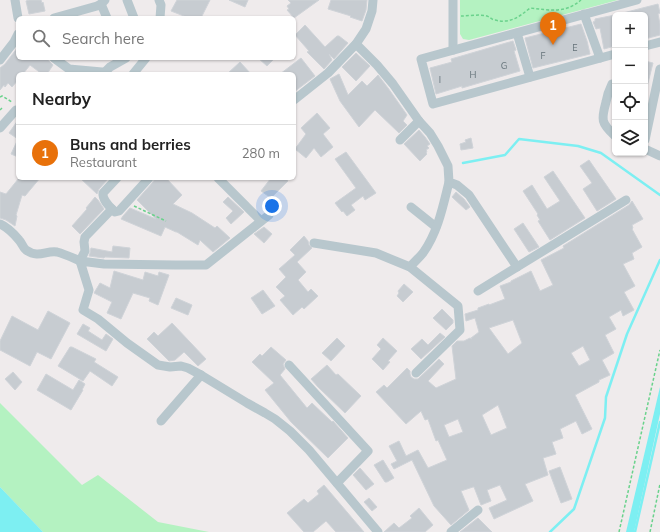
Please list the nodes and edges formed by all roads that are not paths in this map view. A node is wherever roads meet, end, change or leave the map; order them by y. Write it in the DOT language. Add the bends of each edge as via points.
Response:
graph roads {
  1 [pos="15,0"];
  2 [pos="127,0"];
  3 [pos="159,0"];
  4 [pos="373,0"];
  5 [pos="453,0"];
  6 [pos="637,0"];
  7 [pos="103,2"];
  8 [pos="584,14"];
  9 [pos="18,16"];
  10 [pos="61,16"];
  11 [pos="106,16"];
  12 [pos="133,16"];
  13 [pos="160,16"];
  14 [pos="517,33"];
  15 [pos="16,38"];
  16 [pos="660,42"];
  17 [pos="356,44"];
  18 [pos="648,45"];
  19 [pos="453,50"];
  20 [pos="612,55"];
  21 [pos="600,58"];
  22 [pos="0,60"];
  23 [pos="57,60"];
  24 [pos="122,60"];
  25 [pos="144,60"];
  26 [pos="660,69"];
  27 [pos="97,72"];
  28 [pos="107,72"];
  29 [pos="135,72"];
  30 [pos="530,77"];
  31 [pos="612,84"];
  32 [pos="296,98"];
  33 [pos="16,110"];
  34 [pos="419,121"];
  35 [pos="648,126"];
  36 [pos="0,128"];
  37 [pos="612,133"];
  38 [pos="400,140"];
  39 [pos="648,151"];
  40 [pos="660,156"];
  41 [pos="115,180"];
  42 [pos="148,180"];
  43 [pos="220,180"];
  44 [pos="450,182"];
  45 [pos="626,200"];
  46 [pos="411,207"];
  47 [pos="112,209"];
  48 [pos="269,215"];
  49 [pos="261,221"];
  50 [pos="0,224"];
  51 [pos="436,227"];
  52 [pos="314,243"];
  53 [pos="80,261"];
  54 [pos="410,267"];
  55 [pos="517,267"];
  56 [pos="478,291"];
  57 [pos="289,365"];
  58 [pos="416,374"];
  59 [pos="201,375"];
  60 [pos="162,421"];
  61 [pos="337,483"];
  62 [pos="478,510"];
  63 [pos="378,532"];
  64 [pos="451,532"];
  1 -- 9 [label="street"];
  2 -- 12 [label="street"];
  3 -- 13 [label="street"];
  4 -- 17 [label="street" via="366,29"];
  5 -- 19 [label="street"];
  6 -- 8 [label="street"];
  7 -- 10 [label="street"];
  7 -- 11 [label="street"];
  8 -- 14 [label="street"];
  8 -- 21 [label="street"];
  14 -- 19 [label="street"];
  14 -- 30 [label="street"];
  15 -- 22 [label="street"];
  16 -- 18 [label="street"];
  17 -- 32 [label="street" via="328,73"];
  17 -- 34 [label="street" via="393,84"];
  19 -- 30 [label="street" via="421,59 433,104"];
  20 -- 21 [label="street"];
  21 -- 30 [label="street"];
  23 -- 27 [label="street" via="69,69"];
  24 -- 28 [label="street"];
  25 -- 29 [label="street"];
  26 -- 35 [label="street"];
  31 -- 37 [label="street" via="602,119"];
  33 -- 36 [label="street"];
  34 -- 38 [label="street"];
  34 -- 44 [label="street" via="438,146 448,166"];
  39 -- 40 [label="street"];
  41 -- 47 [label="street" via="102,196"];
  42 -- 47 [label="street" via="117,212"];
  43 -- 49 [label="street"];
  44 -- 51 [label="street"];
  44 -- 55 [label="street" via="457,184 469,195"];
  45 -- 55 [label="street"];
  46 -- 51 [label="street"];
  47 -- 53 [label="street" via="85,237 85,251"];
  48 -- 49 [label="street"];
  49 -- 53 [label="street" via="206,264 104,264"];
  50 -- 53 [label="street" via="19,240 25,250 34,254 57,252"];
  51 -- 54 [label="street" via="423,252"];
  52 -- 54 [label="street" via="376,253"];
  53 -- 59 [label="street" via="89,290 83,310 158,365 181,366"];
  54 -- 58 [label="street" via="458,306 460,330"];
  55 -- 56 [label="street"];
  57 -- 61 [label="street" via="368,451"];
  59 -- 60 [label="street"];
  59 -- 61 [label="street" via="270,416 290,431"];
  61 -- 63 [label="street"];
  62 -- 64 [label="street"];
}
